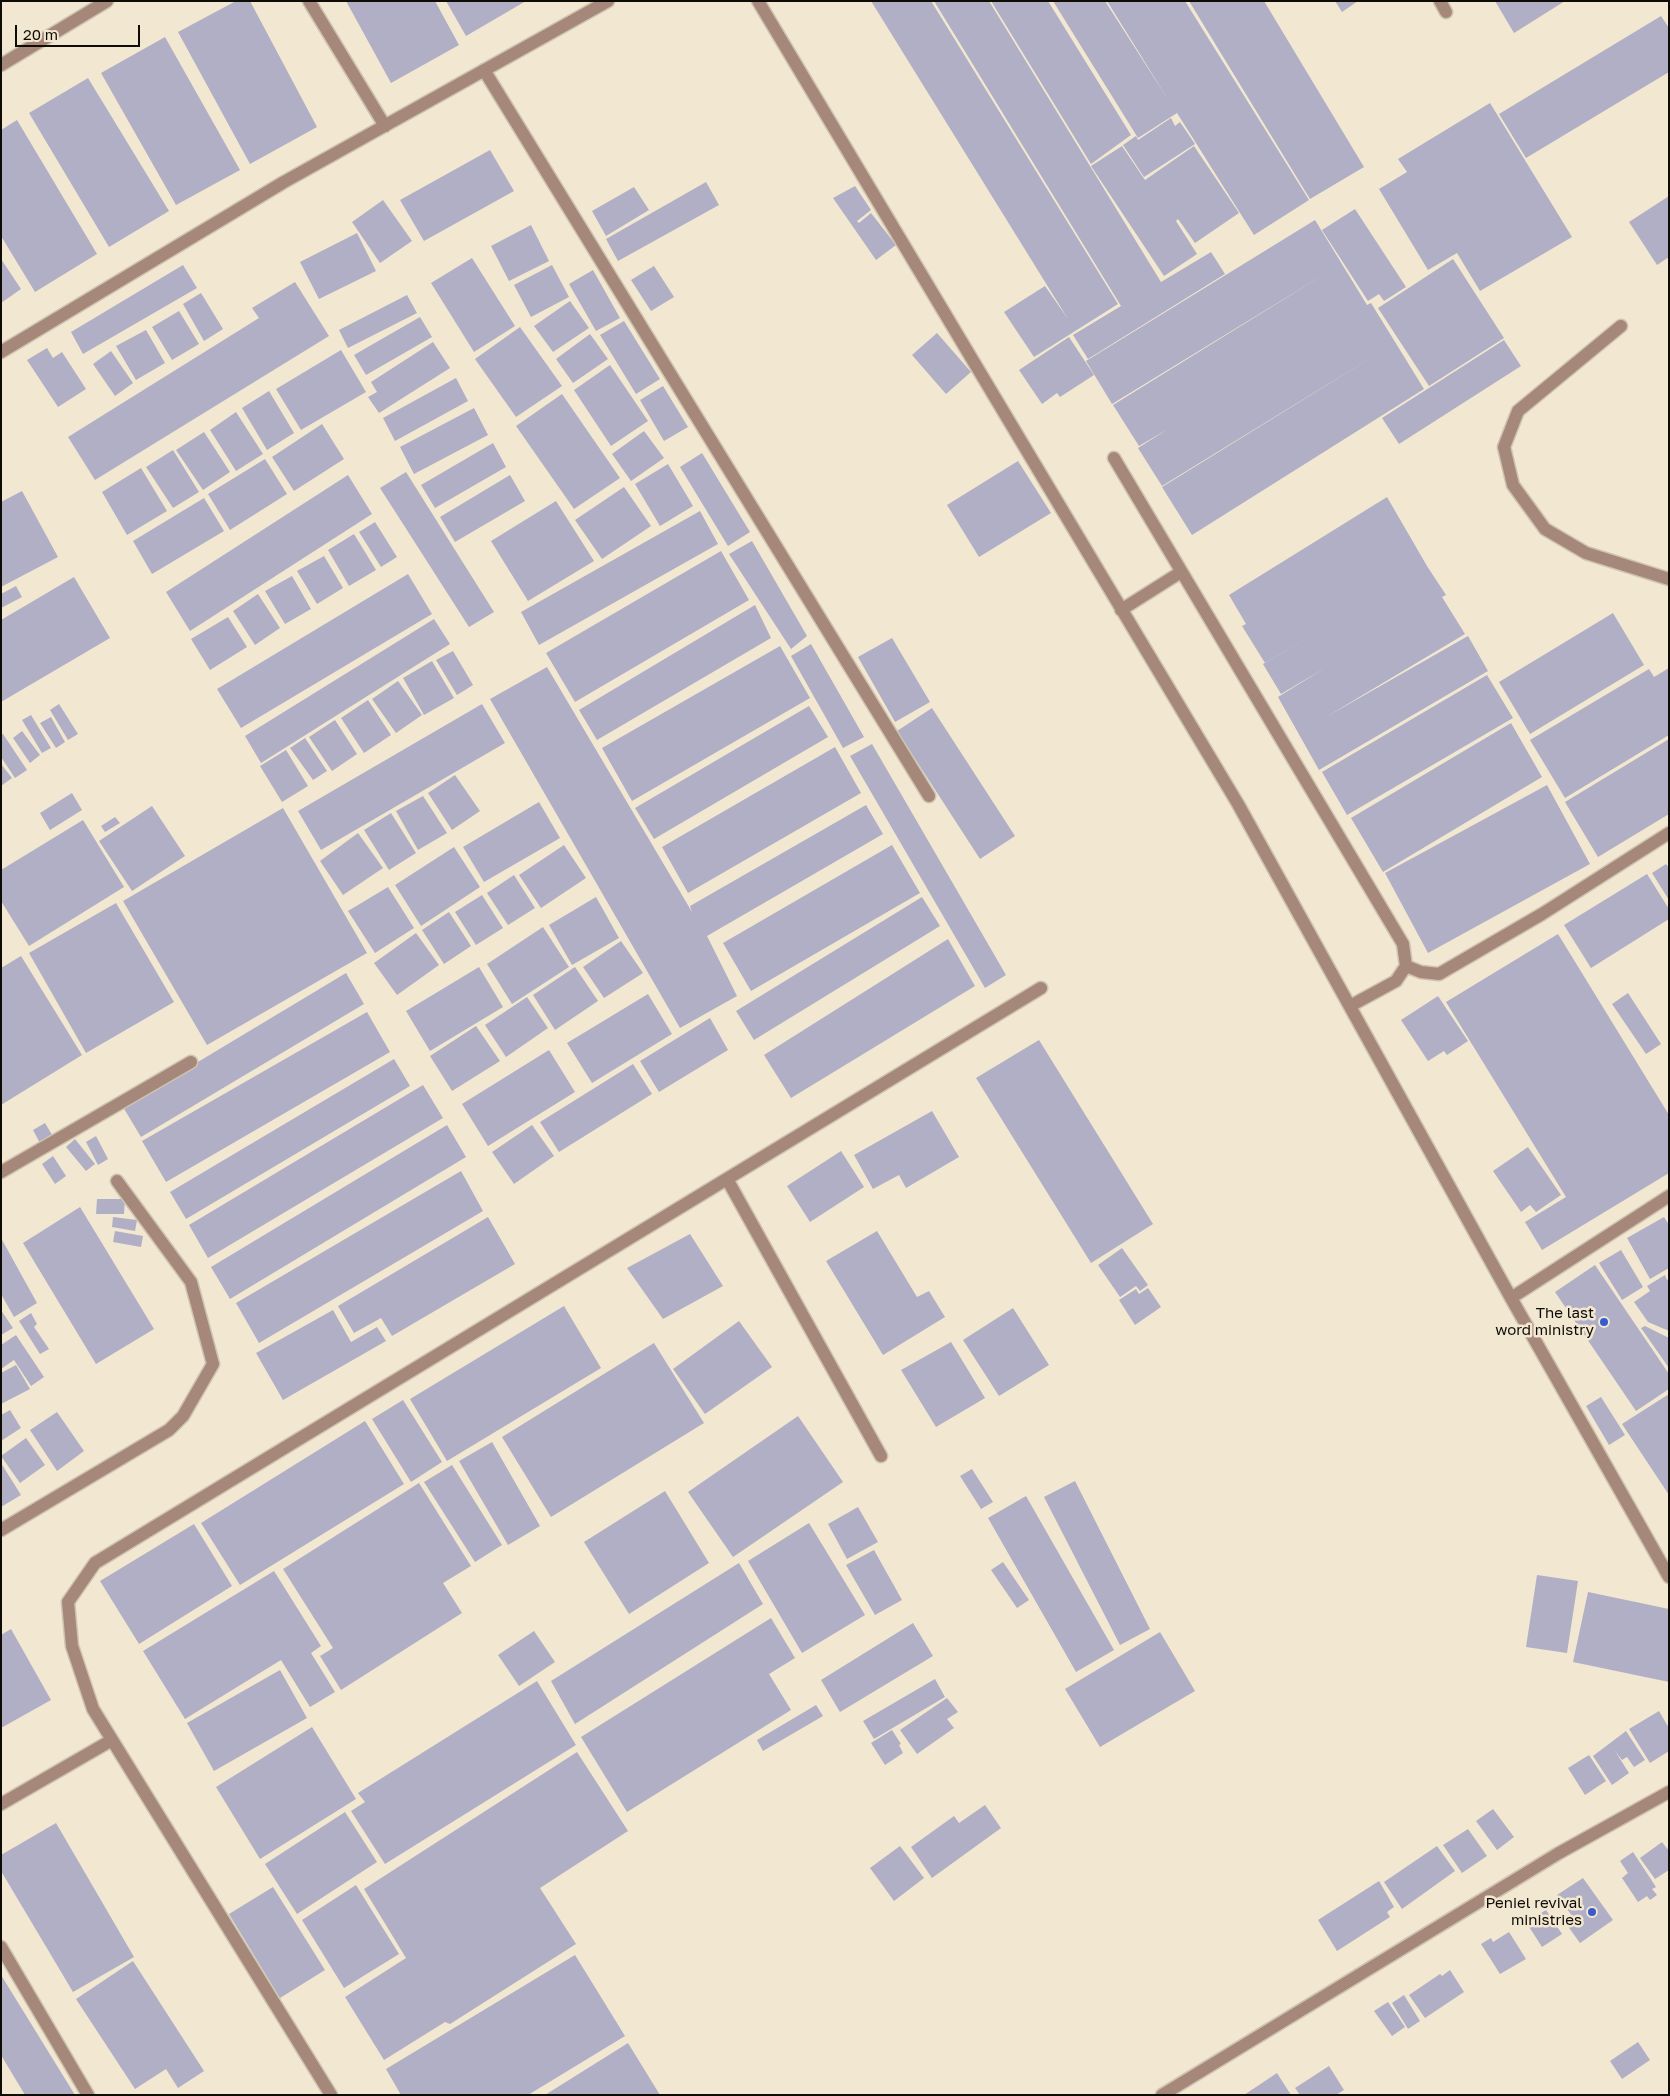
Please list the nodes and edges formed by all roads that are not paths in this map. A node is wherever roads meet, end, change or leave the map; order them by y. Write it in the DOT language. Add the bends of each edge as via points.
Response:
graph roads {
  1 [pos="107,1"];
  2 [pos="309,1"];
  3 [pos="608,1"];
  4 [pos="758,1"];
  5 [pos="1,65"];
  6 [pos="484,70"];
  7 [pos="385,126"];
  8 [pos="1621,326"];
  9 [pos="1,352"];
  10 [pos="1114,458"];
  11 [pos="1181,572"];
  12 [pos="1669,579"];
  13 [pos="1122,610"];
  14 [pos="929,796"];
  15 [pos="1669,833"];
  16 [pos="1406,966"];
  17 [pos="1041,988"];
  18 [pos="1350,1006"];
  19 [pos="191,1062"];
  20 [pos="1,1172"];
  21 [pos="727,1179"];
  22 [pos="117,1181"];
  23 [pos="1669,1196"];
  24 [pos="1511,1298"];
  25 [pos="882,1456"];
  26 [pos="1,1530"];
  27 [pos="1669,1577"];
  28 [pos="112,1740"];
  29 [pos="1669,1792"];
  30 [pos="1,1804"];
  31 [pos="1,1947"];
  32 [pos="88,2095"];
  33 [pos="331,2095"];
  34 [pos="1162,2095"];
  1 -- 5 [label="street"];
  2 -- 7 [label="street"];
  3 -- 6 [label="street"];
  4 -- 13 [label="street"];
  6 -- 7 [label="street"];
  6 -- 14 [label="street"];
  7 -- 9 [label="street" via="284,182"];
  8 -- 12 [label="street" via="1518,411 1504,447 1513,485 1545,529 1586,553"];
  10 -- 11 [label="street"];
  11 -- 13 [label="street"];
  11 -- 16 [label="street" via="1403,944"];
  13 -- 18 [label="street" via="1238,804"];
  15 -- 16 [label="street" via="1542,914 1439,974"];
  16 -- 18 [label="street" via="1396,980"];
  17 -- 21 [label="street"];
  18 -- 24 [label="street"];
  19 -- 20 [label="street"];
  21 -- 25 [label="street"];
  21 -- 28 [label="street" via="95,1563 68,1602 72,1646 93,1709"];
  22 -- 26 [label="street" via="191,1282 213,1364 183,1416 168,1430"];
  23 -- 24 [label="street"];
  24 -- 27 [label="street"];
  28 -- 30 [label="street"];
  28 -- 33 [label="street"];
  29 -- 34 [label="street" via="1559,1853"];
  31 -- 32 [label="street"];
}
